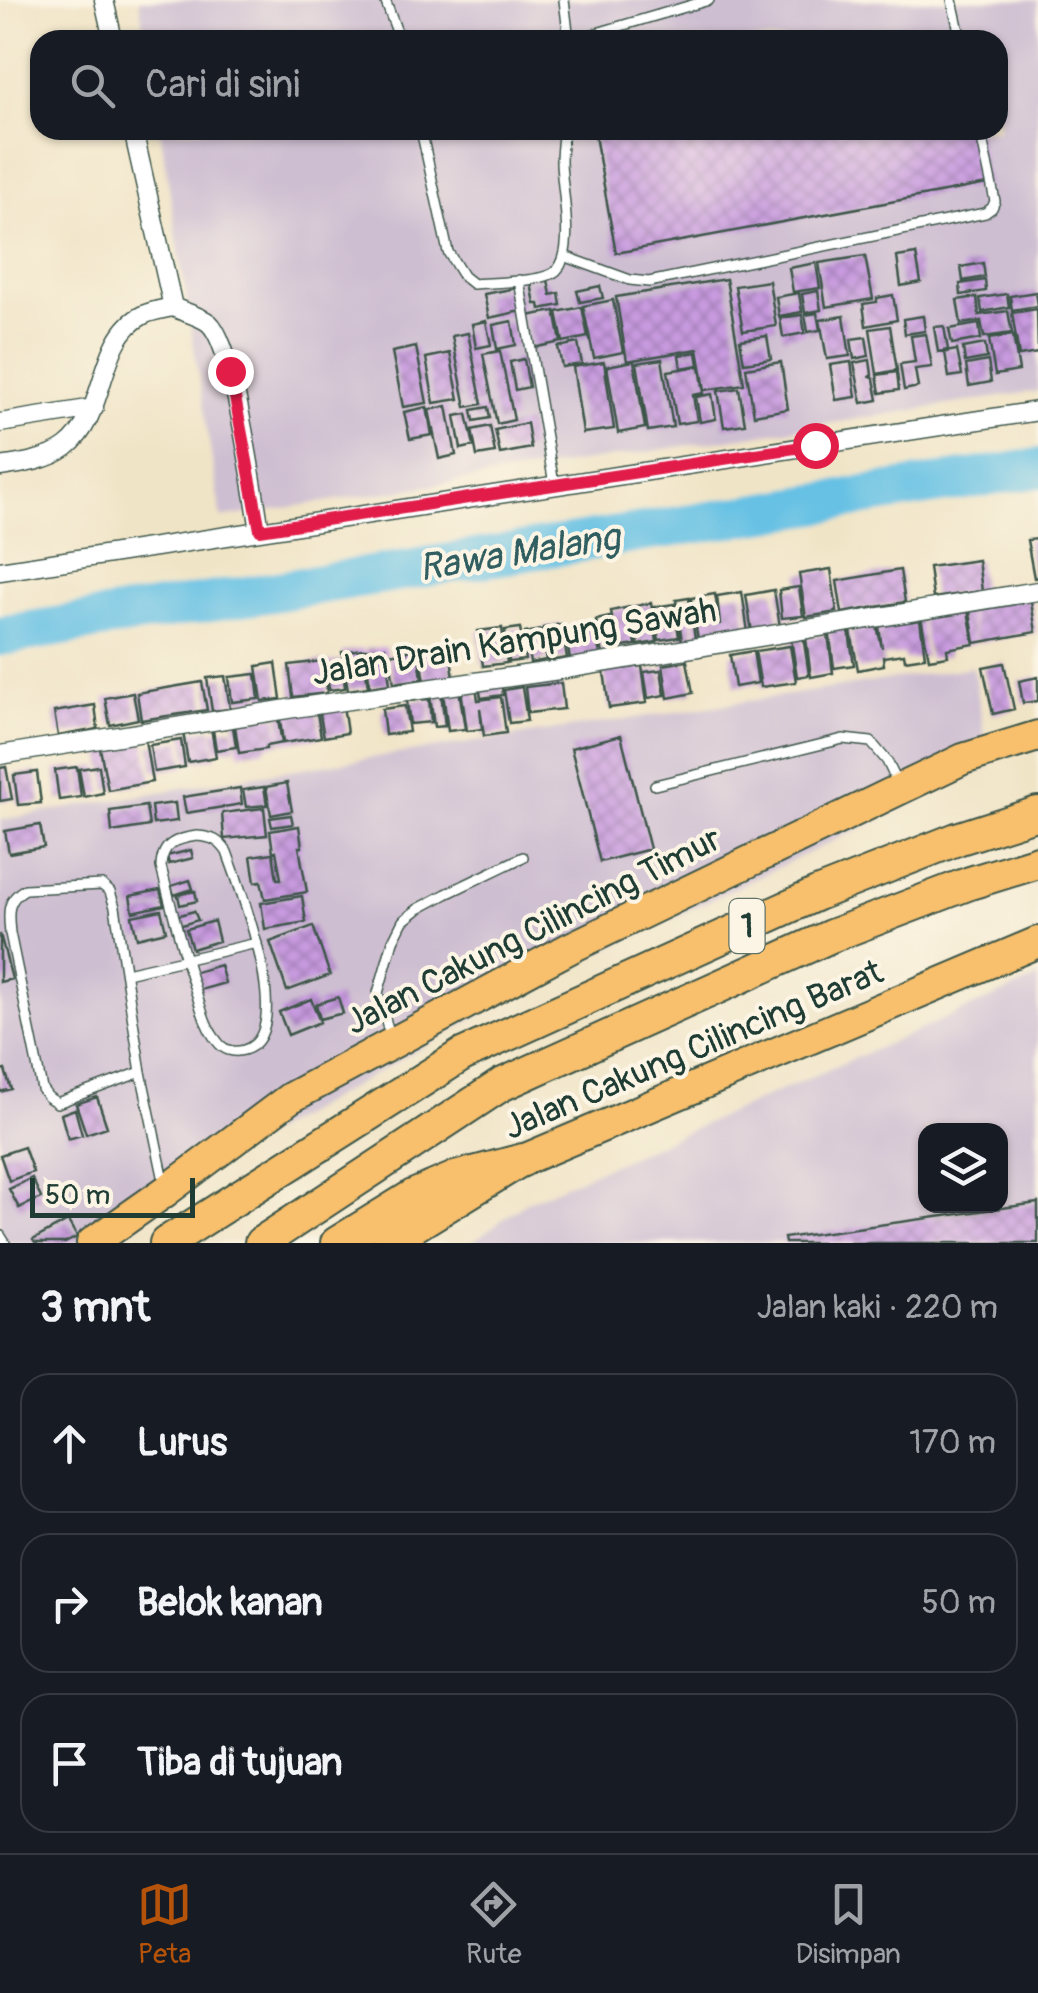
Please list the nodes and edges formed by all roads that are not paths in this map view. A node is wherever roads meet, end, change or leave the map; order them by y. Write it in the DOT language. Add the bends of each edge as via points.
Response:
graph roads {
  1 [pos="104,0"];
  2 [pos="385,0"];
  3 [pos="564,0"];
  4 [pos="709,0"];
  5 [pos="952,0"];
  6 [pos="111,30"];
  7 [pos="396,30"];
  8 [pos="569,30"];
  9 [pos="606,30"];
  10 [pos="959,30"];
  11 [pos="135,140"];
  12 [pos="423,140"];
  13 [pos="562,140"];
  14 [pos="982,140"];
  15 [pos="564,256"];
  16 [pos="519,280"];
  17 [pos="172,307"];
  18 [pos="94,408"];
  19 [pos="1038,411"];
  20 [pos="0,422"];
  21 [pos="0,466"];
  22 [pos="554,484"];
  23 [pos="260,530"];
  24 [pos="0,571"];
  25 [pos="1038,591"];
  26 [pos="1038,736"];
  27 [pos="0,756"];
  28 [pos="655,785"];
  29 [pos="900,789"];
  30 [pos="1038,813"];
  31 [pos="523,858"];
  32 [pos="1038,862"];
  33 [pos="1038,942"];
  34 [pos="258,943"];
  35 [pos="186,960"];
  36 [pos="126,973"];
  37 [pos="392,1043"];
  38 [pos="141,1072"];
  39 [pos="523,1160"];
  40 [pos="166,1191"];
  41 [pos="0,1235"];
  42 [pos="5,1243"];
  43 [pos="92,1243"];
  44 [pos="166,1243"];
  45 [pos="260,1243"];
  46 [pos="337,1243"];
  47 [pos="388,1243"];
  1 -- 6 [label="street"];
  2 -- 7 [label="lane"];
  3 -- 8 [label="lane"];
  4 -- 9 [label="lane"];
  5 -- 10 [label="lane"];
  11 -- 17 [label="street"];
  12 -- 16 [label="lane" via="457,268 473,284"];
  13 -- 15 [label="lane"];
  14 -- 15 [label="lane" via="995,201 985,214 648,282"];
  15 -- 16 [label="lane" via="558,270"];
  16 -- 22 [label="lane"];
  17 -- 18 [label="street" via="142,315 118,339"];
  17 -- 23 [label="street" via="209,324 220,342"];
  18 -- 20 [label="street"];
  18 -- 21 [label="street" via="67,446"];
  19 -- 22 [label="street"];
  22 -- 23 [label="street"];
  23 -- 24 [label="street"];
  25 -- 27 [label="street, Jalan Drain Kampung Sawah"];
  26 -- 29 [label="highway, Jalan Cakung Cilincing Timur" via="963,759"];
  28 -- 29 [label="lane" via="844,739 871,742"];
  29 -- 37 [label="highway, Jalan Cakung Cilincing Timur" via="570,948"];
  30 -- 44 [label="highway, 1" via="817,894 462,1055"];
  31 -- 37 [label="lane" via="403,921 378,993"];
  32 -- 45 [label="highway, 1" via="831,936 501,1085"];
  33 -- 39 [label="highway, Jalan Cakung Cilincing Barat"];
  34 -- 35 [label="lane"];
  34 -- 35 [label="lane" via="266,1025 247,1049 229,1050 216,1040"];
  34 -- 35 [label="lane" via="220,841 180,838 166,847 161,866"];
  35 -- 36 [label="lane"];
  36 -- 38 [label="lane"];
  36 -- 38 [label="lane" via="115,907 102,885 25,889 10,902 10,933 48,1097 57,1103"];
  37 -- 40 [label="highway, Jalan Cakung Cilincing Timur" via="290,1098"];
  38 -- 40 [label="lane"];
  39 -- 46 [label="highway" via="413,1196"];
  39 -- 47 [label="highway, Jalan Cakung Cilincing Barat"];
  40 -- 43 [label="highway, Jalan Cakung Cilincing Timur"];
  41 -- 42 [label="lane"];
}
